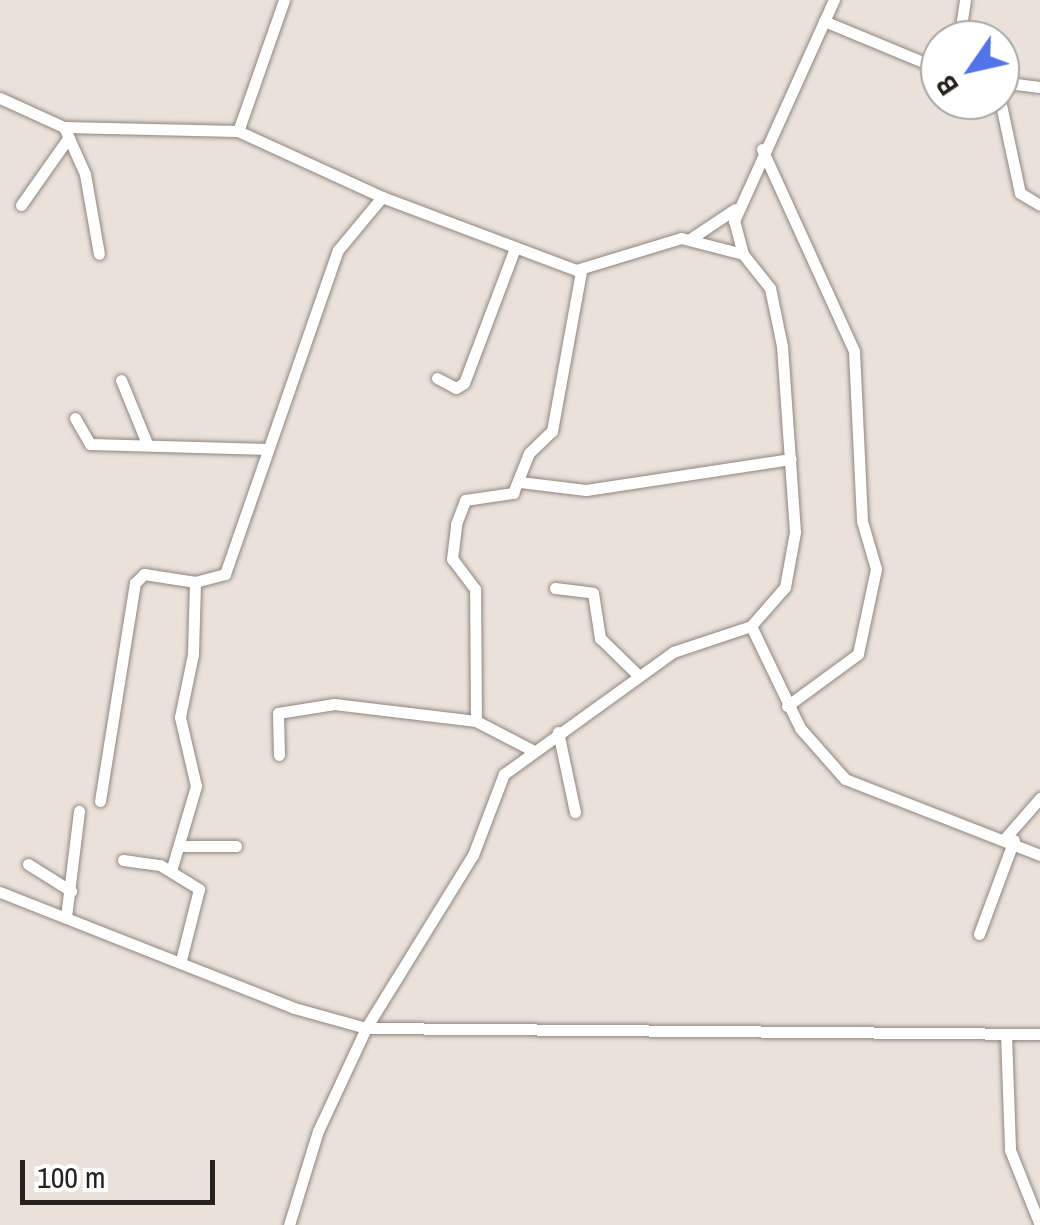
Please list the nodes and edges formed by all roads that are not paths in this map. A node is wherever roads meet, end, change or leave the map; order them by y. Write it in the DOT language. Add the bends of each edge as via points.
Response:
graph roads {
  1 [pos="284,0"];
  2 [pos="834,0"];
  3 [pos="824,22"];
  4 [pos="920,60"];
  5 [pos="0,98"];
  6 [pos="1004,120"];
  7 [pos="238,131"];
  8 [pos="66,132"];
  9 [pos="762,149"];
  10 [pos="382,197"];
  11 [pos="21,205"];
  12 [pos="1040,205"];
  13 [pos="736,209"];
  14 [pos="690,239"];
  15 [pos="514,248"];
  16 [pos="100,254"];
  17 [pos="743,254"];
  18 [pos="581,271"];
  19 [pos="437,378"];
  20 [pos="121,380"];
  21 [pos="75,418"];
  22 [pos="146,441"];
  23 [pos="268,449"];
  24 [pos="791,459"];
  25 [pos="520,482"];
  26 [pos="196,582"];
  27 [pos="555,588"];
  28 [pos="751,626"];
  29 [pos="639,676"];
  30 [pos="787,706"];
  31 [pos="476,721"];
  32 [pos="558,732"];
  33 [pos="532,750"];
  34 [pos="279,755"];
  35 [pos="1040,798"];
  36 [pos="100,801"];
  37 [pos="79,811"];
  38 [pos="575,812"];
  39 [pos="1010,839"];
  40 [pos="180,846"];
  41 [pos="236,846"];
  42 [pos="1040,855"];
  43 [pos="123,860"];
  44 [pos="28,864"];
  45 [pos="171,872"];
  46 [pos="71,891"];
  47 [pos="0,892"];
  48 [pos="66,916"];
  49 [pos="979,934"];
  50 [pos="182,960"];
  51 [pos="366,1028"];
  52 [pos="1006,1034"];
  53 [pos="1040,1034"];
  54 [pos="290,1225"];
  55 [pos="1040,1225"];
  1 -- 7 [label="street"];
  2 -- 3 [label="street"];
  3 -- 4 [label="street"];
  3 -- 9 [label="street"];
  5 -- 8 [label="street"];
  6 -- 12 [label="street" via="1020,192"];
  7 -- 8 [label="street"];
  7 -- 10 [label="street"];
  8 -- 11 [label="street"];
  8 -- 16 [label="street" via="85,174"];
  9 -- 13 [label="street"];
  9 -- 30 [label="street" via="854,351 862,521 876,569 858,654"];
  10 -- 15 [label="street"];
  10 -- 23 [label="street" via="338,250"];
  13 -- 14 [label="street"];
  13 -- 17 [label="street"];
  14 -- 17 [label="street"];
  14 -- 18 [label="street"];
  15 -- 18 [label="street"];
  15 -- 19 [label="street" via="464,383 456,388"];
  17 -- 24 [label="street" via="770,288"];
  18 -- 25 [label="street" via="556,421 529,454"];
  20 -- 22 [label="street"];
  21 -- 22 [label="street" via="90,444"];
  22 -- 23 [label="street"];
  23 -- 26 [label="street" via="224,574"];
  24 -- 25 [label="street" via="586,490"];
  24 -- 28 [label="street" via="791,568 777,600"];
  25 -- 31 [label="street" via="508,495 465,500 453,539 452,559 476,589"];
  26 -- 36 [label="street" via="144,574 136,583"];
  26 -- 40 [label="street" via="193,654 180,717 196,786"];
  27 -- 29 [label="street" via="593,593 600,638"];
  28 -- 29 [label="street" via="683,646"];
  28 -- 30 [label="street"];
  29 -- 32 [label="street"];
  30 -- 39 [label="street" via="831,768 860,789"];
  31 -- 33 [label="street"];
  31 -- 34 [label="street" via="359,705 285,710 276,718"];
  32 -- 33 [label="street"];
  32 -- 38 [label="street"];
  33 -- 51 [label="street" via="498,783 473,855"];
  35 -- 39 [label="street"];
  37 -- 46 [label="street"];
  39 -- 42 [label="street"];
  39 -- 49 [label="street"];
  40 -- 41 [label="street"];
  40 -- 45 [label="street"];
  43 -- 45 [label="street"];
  44 -- 46 [label="street"];
  45 -- 50 [label="street" via="200,894"];
  46 -- 48 [label="street"];
  47 -- 48 [label="street"];
  48 -- 50 [label="street"];
  50 -- 51 [label="street"];
  51 -- 52 [label="street"];
  51 -- 54 [label="street" via="318,1131"];
  52 -- 53 [label="street"];
  52 -- 55 [label="street" via="1010,1150"];
}
